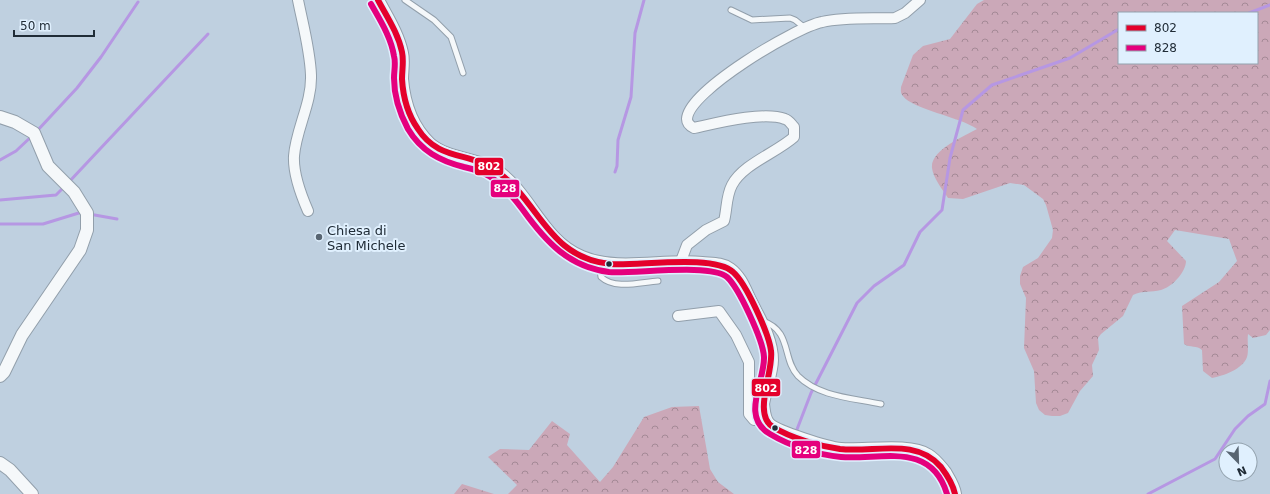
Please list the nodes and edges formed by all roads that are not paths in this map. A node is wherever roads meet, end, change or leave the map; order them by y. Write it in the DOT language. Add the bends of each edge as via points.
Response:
graph roads {
  1 [pos="298,0"];
  2 [pos="378,0"];
  3 [pos="405,0"];
  4 [pos="920,0"];
  5 [pos="731,10"];
  6 [pos="805,28"];
  7 [pos="463,73"];
  8 [pos="0,117"];
  9 [pos="308,211"];
  10 [pos="681,261"];
  11 [pos="599,263"];
  12 [pos="658,281"];
  13 [pos="678,316"];
  14 [pos="760,320"];
  15 [pos="0,376"];
  16 [pos="881,404"];
  17 [pos="766,419"];
  18 [pos="0,463"];
  19 [pos="32,494"];
  20 [pos="955,494"];
  1 -- 9 [label="street" via="307,40 311,76 304,120 294,157 302,197"];
  2 -- 11 [label="street" via="398,35 403,55 404,97 409,114 430,144 457,157 495,169 512,183 546,231 560,245 581,257"];
  3 -- 7 [label="lane" via="434,20 450,37"];
  4 -- 6 [label="street" via="895,18 822,22"];
  5 -- 6 [label="lane" via="752,20 790,18"];
  6 -- 10 [label="street" via="784,37 718,80 691,105 687,119 694,128 746,118 773,117 787,119 794,127 794,137 740,175 732,184 728,195 724,221 706,230 687,245"];
  8 -- 15 [label="street" via="34,133 48,166 74,192 87,213 87,230 80,250 22,335"];
  10 -- 11 [label="street"];
  10 -- 14 [label="street" via="719,264 730,268 738,277"];
  11 -- 12 [label="lane" via="601,277 613,285"];
  13 -- 17 [label="street" via="719,311 736,334 749,362 749,414 754,420"];
  14 -- 16 [label="lane" via="768,322 784,340 790,362 797,375 810,386 820,391"];
  14 -- 17 [label="street" via="770,344 772,361 763,404"];
  17 -- 20 [label="street" via="774,428 840,449 913,449 928,454 951,482"];
  18 -- 19 [label="street"];
}
